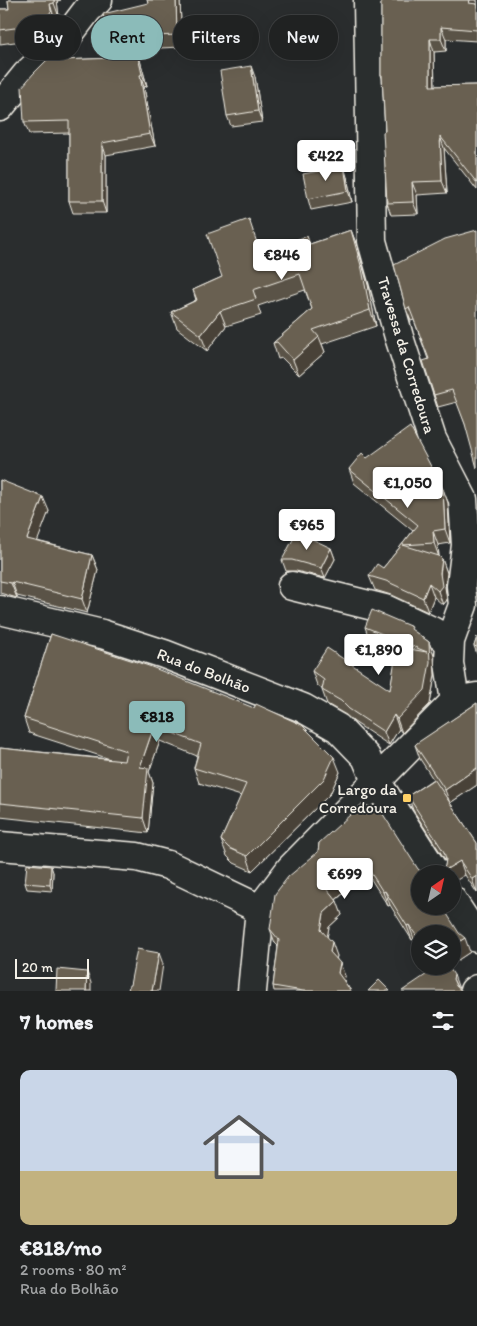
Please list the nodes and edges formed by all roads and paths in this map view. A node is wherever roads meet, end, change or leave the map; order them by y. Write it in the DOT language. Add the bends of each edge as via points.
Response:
graph roads {
  1 [pos="98,0"];
  2 [pos="368,0"];
  3 [pos="0,107"];
  4 [pos="292,586"];
  5 [pos="470,598"];
  6 [pos="0,610"];
  7 [pos="450,641"];
  8 [pos="466,699"];
  9 [pos="376,781"];
  10 [pos="0,846"];
  11 [pos="430,865"];
  12 [pos="260,909"];
  13 [pos="461,914"];
  14 [pos="477,938"];
  15 [pos="252,991"];
  1 -- 3 [label="street"];
  2 -- 5 [label="street, Travessa da Corredoura" via="372,241 432,439 463,499 466,546 461,586"];
  4 -- 7 [label="street" via="385,608"];
  5 -- 7 [label="street, Travessa da Corredoura"];
  6 -- 9 [label="street, Rua do Bolhão" via="102,634 164,654 304,708 338,728 366,757"];
  7 -- 8 [label="street, Travessa da Corredoura" via="449,663"];
  8 -- 9 [label="street"];
  9 -- 11 [label="street, Rua do Bolhão"];
  9 -- 12 [label="street" via="291,868"];
  10 -- 12 [label="street" via="137,857 168,865"];
  12 -- 15 [label="street"];
  13 -- 14 [label="street"];
}
